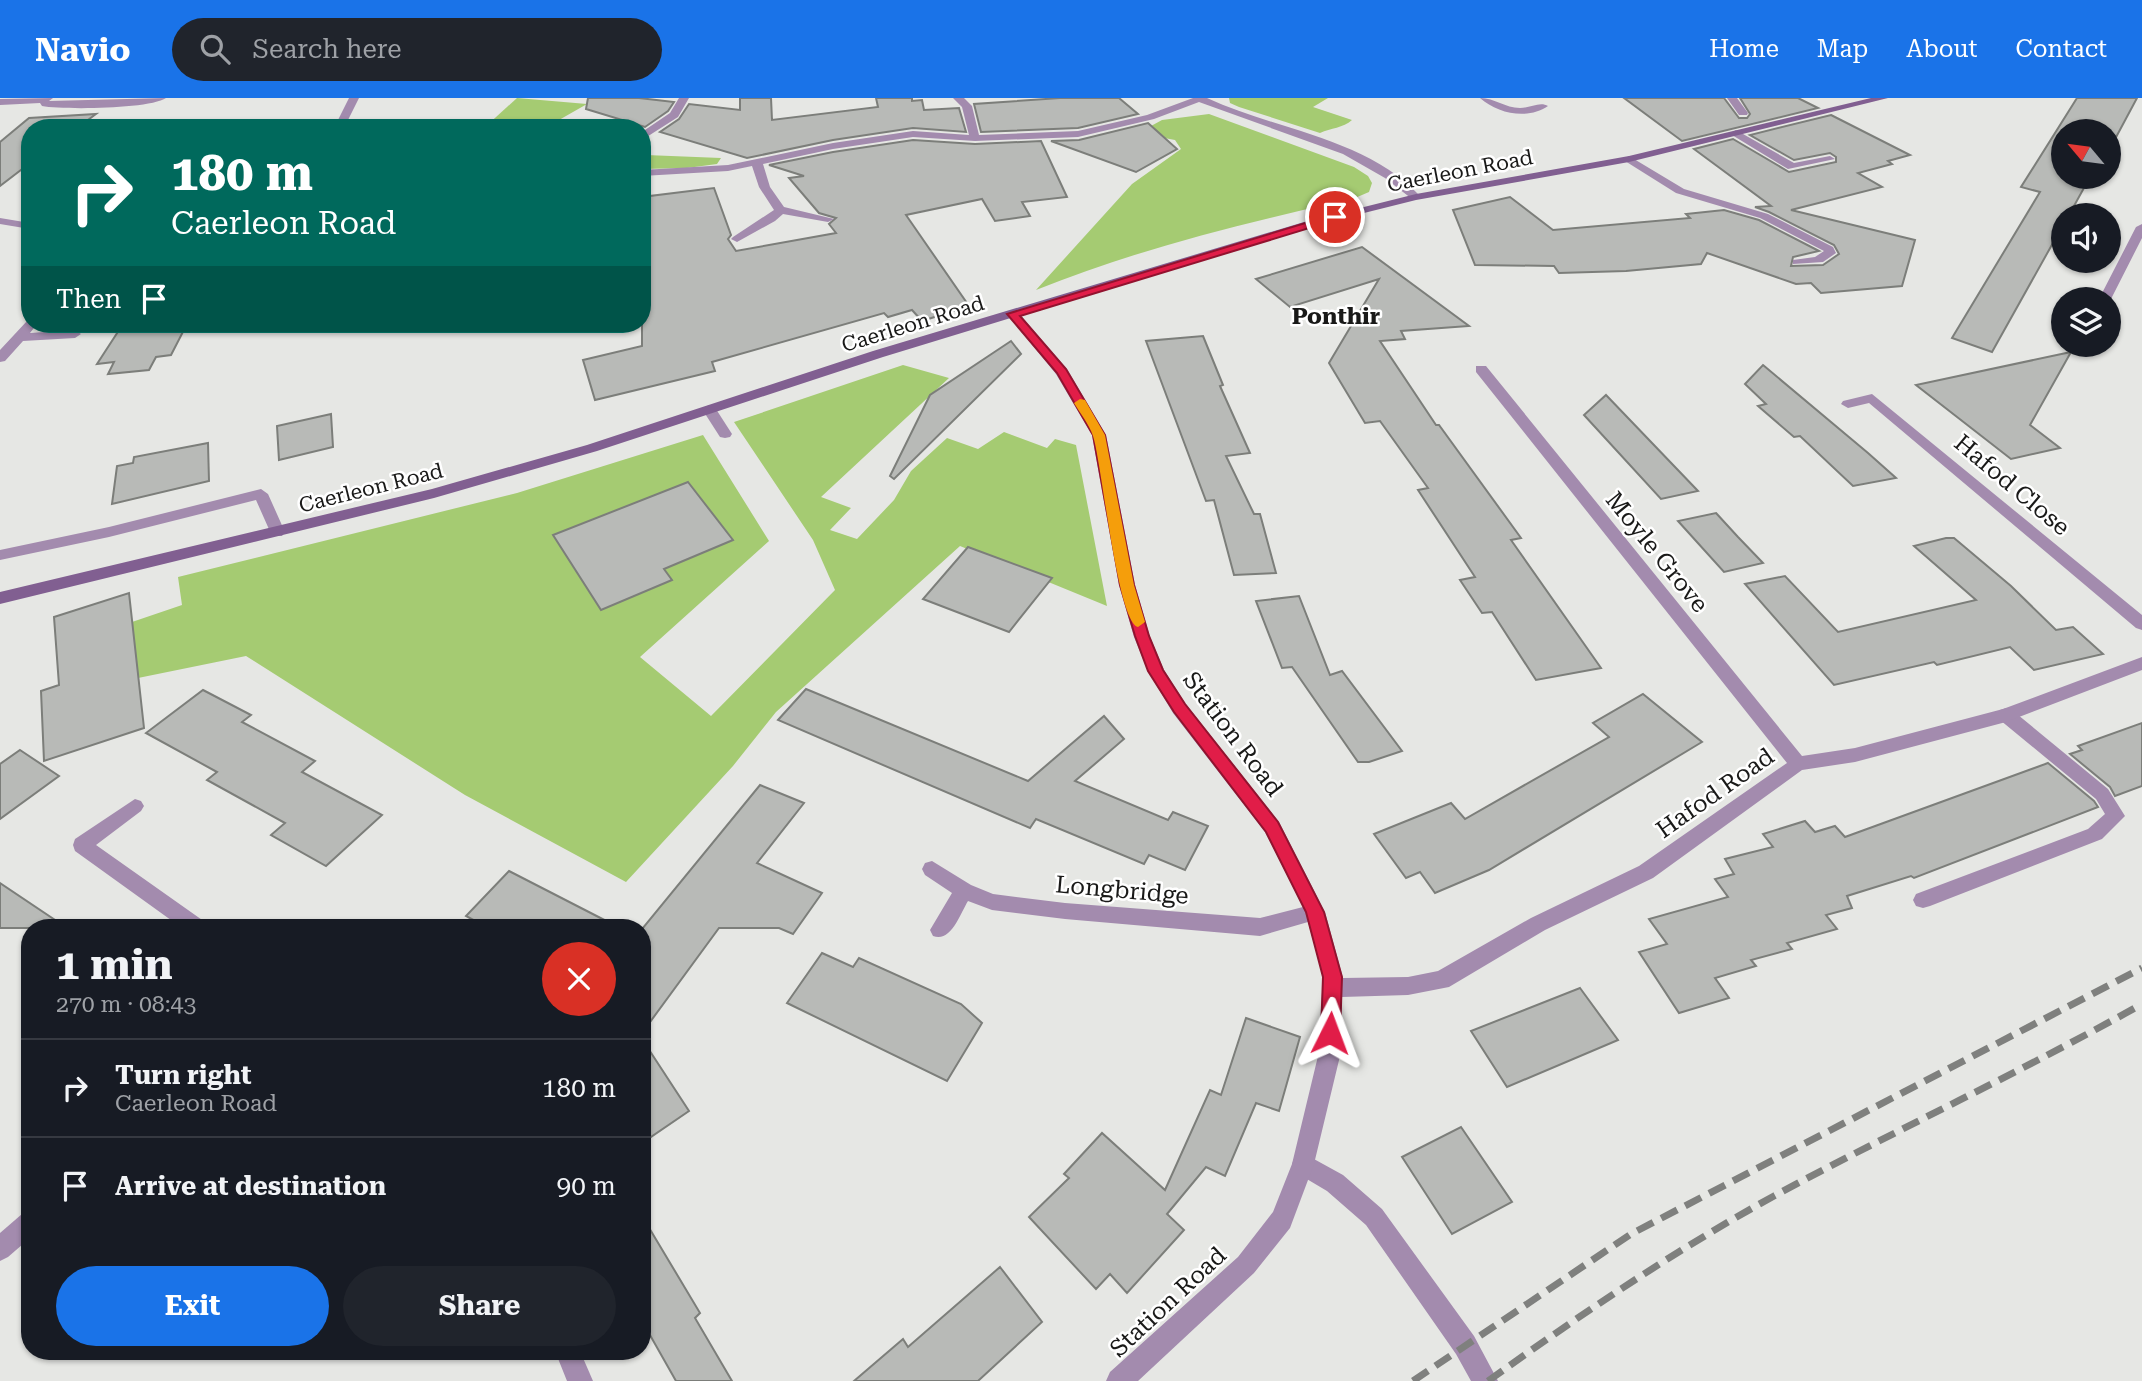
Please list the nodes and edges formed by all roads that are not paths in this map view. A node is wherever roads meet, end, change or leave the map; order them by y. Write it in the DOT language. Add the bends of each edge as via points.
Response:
graph roads {
  1 [pos="161,98"];
  2 [pos="354,98"];
  3 [pos="684,98"];
  4 [pos="958,98"];
  5 [pos="1485,98"];
  6 [pos="1732,98"];
  7 [pos="1883,98"];
  8 [pos="45,99"];
  9 [pos="1201,99"];
  10 [pos="0,102"];
  11 [pos="1543,106"];
  12 [pos="1743,113"];
  13 [pos="344,119"];
  14 [pos="651,131"];
  15 [pos="1736,133"];
  16 [pos="975,138"];
  17 [pos="1629,159"];
  18 [pos="1830,159"];
  19 [pos="757,161"];
  20 [pos="651,172"];
  21 [pos="1416,197"];
  22 [pos="780,210"];
  23 [pos="828,219"];
  24 [pos="0,221"];
  25 [pos="21,224"];
  26 [pos="2142,228"];
  27 [pos="737,239"];
  28 [pos="1797,262"];
  29 [pos="2111,287"];
  30 [pos="1013,314"];
  31 [pos="23,333"];
  32 [pos="75,334"];
  33 [pos="19,337"];
  34 [pos="0,358"];
  35 [pos="1481,369"];
  36 [pos="1848,404"];
  37 [pos="709,409"];
  38 [pos="725,434"];
  39 [pos="277,532"];
  40 [pos="0,555"];
  41 [pos="0,597"];
  42 [pos="2142,624"];
  43 [pos="2142,663"];
  44 [pos="2006,715"];
  45 [pos="1798,764"];
  46 [pos="135,806"];
  47 [pos="932,869"];
  48 [pos="964,891"];
  49 [pos="1923,900"];
  50 [pos="1315,912"];
  51 [pos="185,919"];
  52 [pos="940,930"];
  53 [pos="1332,988"];
  54 [pos="1303,1164"];
  55 [pos="21,1230"];
  56 [pos="0,1249"];
  57 [pos="571,1360"];
  58 [pos="580,1381"];
  59 [pos="1119,1381"];
  60 [pos="1485,1381"];
  1 -- 8 [label="street" via="59,105 45,104"];
  2 -- 13 [label="street"];
  3 -- 14 [label="street" via="674,115"];
  4 -- 16 [label="street" via="967,106"];
  5 -- 11 [label="street" via="1502,109 1526,112"];
  6 -- 12 [label="street"];
  7 -- 15 [label="main road, Caerleon Road"];
  8 -- 10 [label="street"];
  9 -- 16 [label="street" via="1081,134"];
  9 -- 21 [label="street" via="1347,152"];
  15 -- 17 [label="main road, Caerleon Road"];
  15 -- 18 [label="street" via="1792,167"];
  16 -- 19 [label="street" via="913,134"];
  17 -- 21 [label="main road, Caerleon Road"];
  17 -- 28 [label="street" via="1680,191 1753,211 1829,249 1830,253 1817,261"];
  19 -- 20 [label="street" via="728,168"];
  19 -- 22 [label="street" via="758,174"];
  21 -- 30 [label="main road, Caerleon Road" via="1308,224"];
  22 -- 23 [label="street"];
  22 -- 27 [label="street"];
  24 -- 25 [label="street"];
  26 -- 29 [label="street"];
  30 -- 37 [label="main road, Caerleon Road"];
  30 -- 50 [label="street, Station Road" via="1062,372 1099,435 1127,585 1156,671 1272,827"];
  31 -- 33 [label="street"];
  32 -- 33 [label="street"];
  33 -- 34 [label="street"];
  35 -- 45 [label="street, Moyle Grove"];
  36 -- 42 [label="street, Hafod Close" via="1872,398"];
  37 -- 38 [label="street"];
  37 -- 39 [label="main road, Caerleon Road" via="474,482"];
  39 -- 40 [label="street" via="261,494"];
  39 -- 41 [label="main road, Caerleon Road"];
  43 -- 44 [label="street, Hafod Road"];
  44 -- 45 [label="street, Hafod Road" via="1855,755"];
  44 -- 49 [label="street" via="2102,794 2116,816 2095,834"];
  45 -- 53 [label="street, Hafod Road" via="1646,872 1538,924 1442,980 1408,986"];
  46 -- 51 [label="street" via="82,845"];
  47 -- 48 [label="street, Longbridge"];
  48 -- 50 [label="street, Longbridge" via="992,902 1232,927 1260,927"];
  48 -- 52 [label="street"];
  50 -- 53 [label="street, Station Road"];
  53 -- 54 [label="street, Station Road" via="1329,1056"];
  54 -- 59 [label="street, Station Road" via="1282,1220 1246,1265"];
  54 -- 60 [label="street" via="1335,1183 1374,1217 1465,1345"];
  55 -- 56 [label="street"];
  57 -- 58 [label="street"];
}
